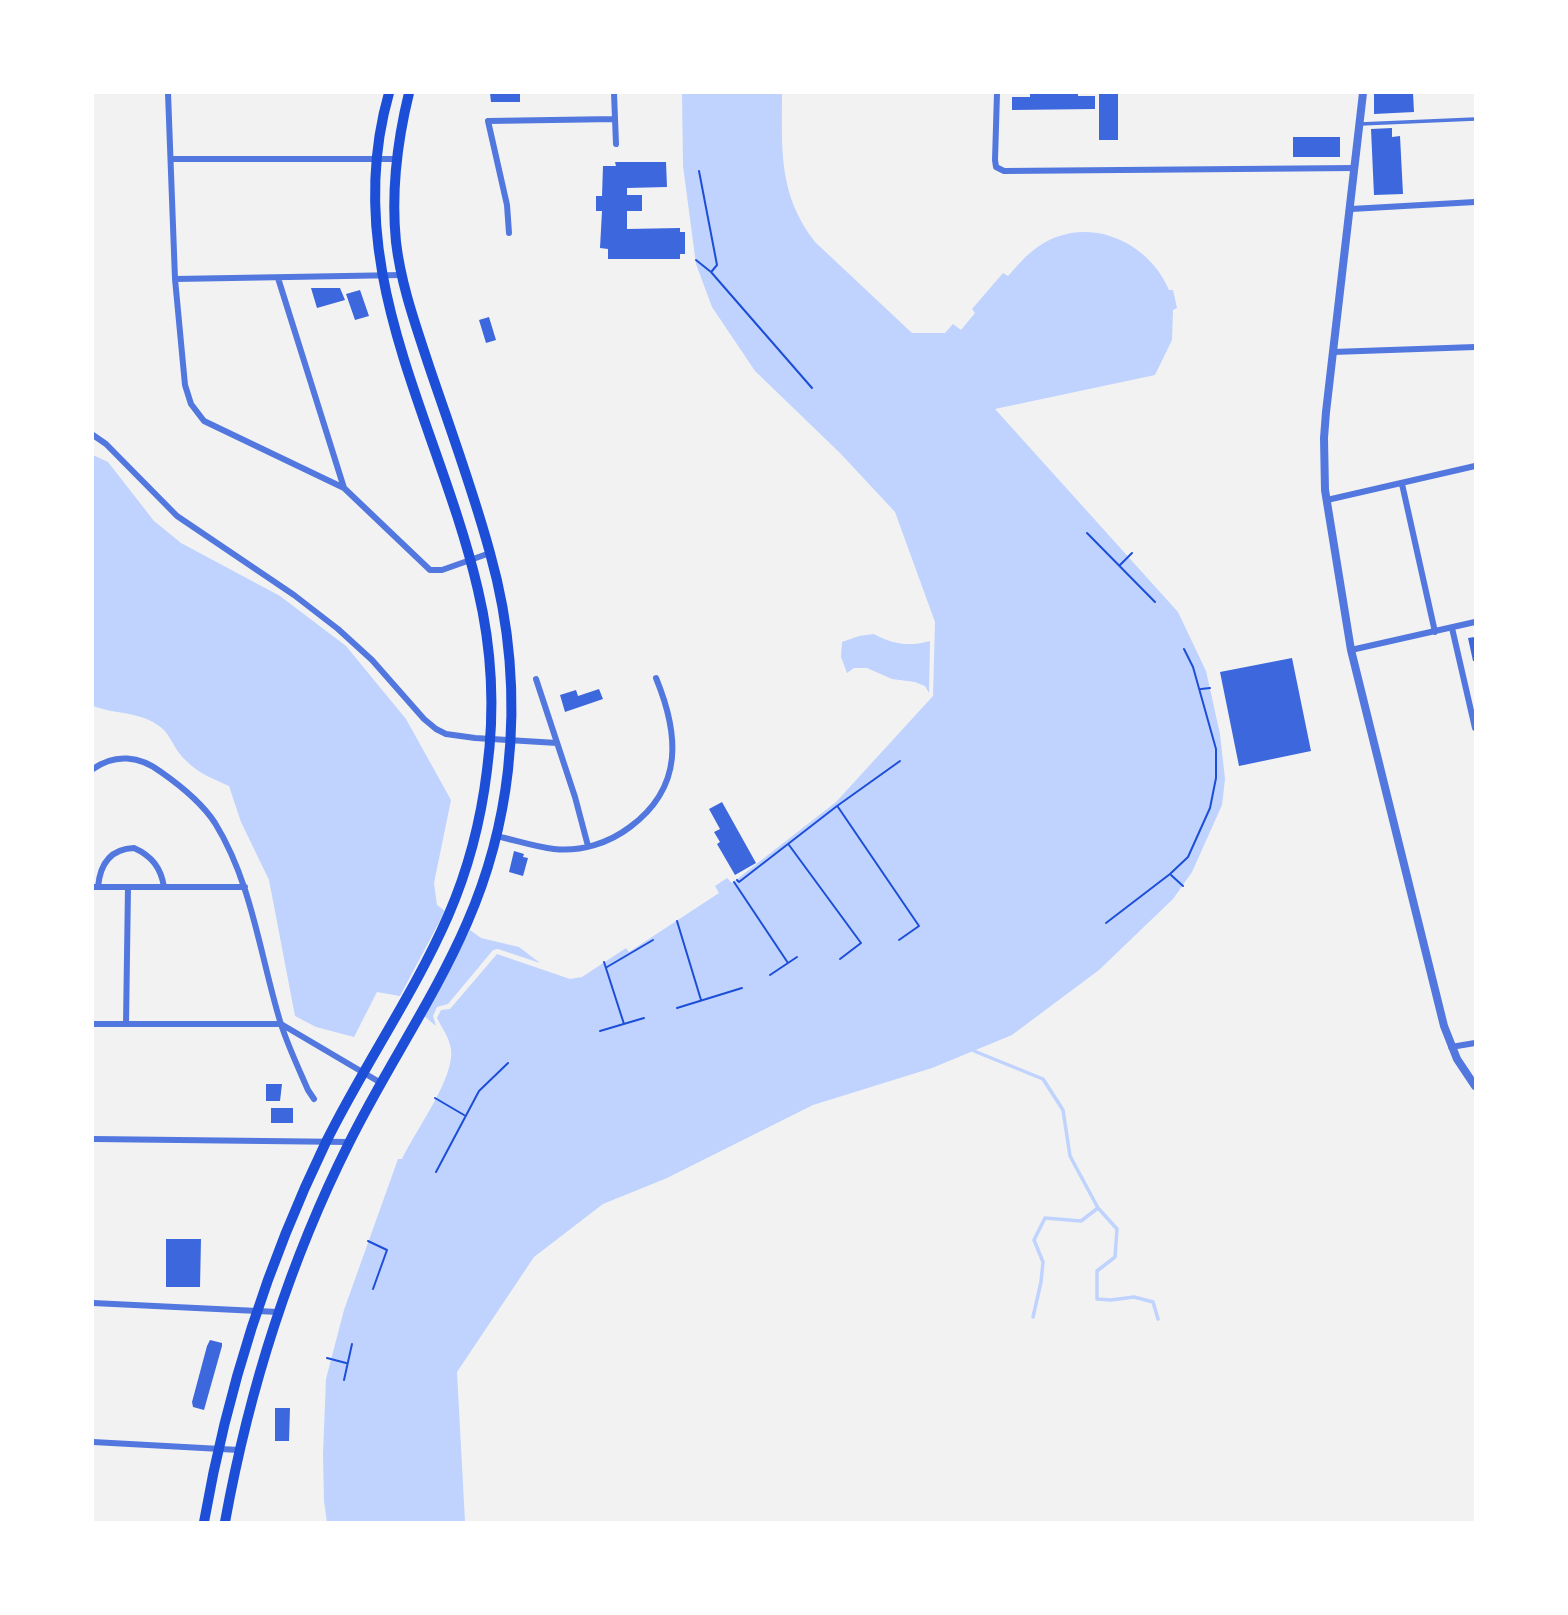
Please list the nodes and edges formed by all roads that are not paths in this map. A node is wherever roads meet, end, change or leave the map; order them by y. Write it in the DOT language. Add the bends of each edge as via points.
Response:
graph roads {
  1 [pos="168,93"];
  2 [pos="409,93"];
  3 [pos="418,93"];
  4 [pos="614,93"];
  5 [pos="997,93"];
  6 [pos="1363,93"];
  7 [pos="387,95"];
  8 [pos="403,116"];
  9 [pos="614,119"];
  10 [pos="1475,119"];
  11 [pos="1360,124"];
  12 [pos="616,144"];
  13 [pos="376,157"];
  14 [pos="172,159"];
  15 [pos="396,159"];
  16 [pos="1355,168"];
  17 [pos="1475,202"];
  18 [pos="1350,209"];
  19 [pos="509,233"];
  20 [pos="402,275"];
  21 [pos="381,277"];
  22 [pos="278,278"];
  23 [pos="175,279"];
  24 [pos="1475,347"];
  25 [pos="1333,352"];
  26 [pos="93,435"];
  27 [pos="1475,466"];
  28 [pos="1402,484"];
  29 [pos="344,488"];
  30 [pos="1326,500"];
  31 [pos="490,552"];
  32 [pos="470,559"];
  33 [pos="1475,622"];
  34 [pos="1452,628"];
  35 [pos="1435,632"];
  36 [pos="1351,650"];
  37 [pos="656,678"];
  38 [pos="536,679"];
  39 [pos="1475,728"];
  40 [pos="491,740"];
  41 [pos="510,741"];
  42 [pos="557,743"];
  43 [pos="93,769"];
  44 [pos="496,836"];
  45 [pos="588,846"];
  46 [pos="96,887"];
  47 [pos="128,887"];
  48 [pos="164,887"];
  49 [pos="245,887"];
  50 [pos="93,1024"];
  51 [pos="126,1024"];
  52 [pos="281,1024"];
  53 [pos="1475,1043"];
  54 [pos="1451,1047"];
  55 [pos="363,1073"];
  56 [pos="381,1083"];
  57 [pos="1475,1086"];
  58 [pos="314,1099"];
  59 [pos="93,1139"];
  60 [pos="327,1141"];
  61 [pos="349,1142"];
  62 [pos="93,1303"];
  63 [pos="257,1311"];
  64 [pos="278,1312"];
  65 [pos="93,1442"];
  66 [pos="219,1448"];
  67 [pos="239,1450"];
  68 [pos="204,1522"];
  69 [pos="225,1522"];
  1 -- 14 [label="street"];
  2 -- 8 [label="highway"];
  3 -- 8 [label="highway"];
  4 -- 9 [label="street"];
  5 -- 16 [label="street" via="995,160 996,167 1004,171"];
  6 -- 11 [label="street"];
  7 -- 13 [label="highway"];
  8 -- 15 [label="highway"];
  9 -- 12 [label="street"];
  9 -- 19 [label="street" via="488,121"];
  10 -- 11 [label="lane"];
  11 -- 16 [label="street"];
  13 -- 14 [label="street"];
  13 -- 15 [label="street"];
  13 -- 21 [label="highway" via="374,217"];
  14 -- 23 [label="street"];
  15 -- 20 [label="highway" via="394,216"];
  16 -- 18 [label="street"];
  17 -- 18 [label="street"];
  18 -- 25 [label="street"];
  20 -- 21 [label="street"];
  20 -- 31 [label="highway"];
  21 -- 22 [label="street"];
  21 -- 32 [label="highway"];
  22 -- 23 [label="street"];
  22 -- 29 [label="street"];
  23 -- 29 [label="street" via="185,385 197,413 204,421"];
  24 -- 25 [label="street"];
  25 -- 30 [label="street" via="1324,438"];
  26 -- 40 [label="street" via="177,516 338,629 436,729"];
  27 -- 28 [label="street"];
  28 -- 30 [label="street"];
  28 -- 35 [label="street"];
  29 -- 32 [label="street" via="430,570"];
  30 -- 36 [label="street"];
  31 -- 32 [label="street"];
  31 -- 41 [label="highway" via="509,643"];
  32 -- 40 [label="highway" via="492,679"];
  33 -- 34 [label="street"];
  34 -- 35 [label="street"];
  34 -- 39 [label="street"];
  35 -- 36 [label="street"];
  36 -- 54 [label="street"];
  37 -- 45 [label="street" via="673,739 665,788 629,828 609,841"];
  38 -- 42 [label="street"];
  40 -- 41 [label="street"];
  40 -- 55 [label="highway" via="477,830 459,888 436,942"];
  41 -- 42 [label="street"];
  41 -- 44 [label="highway"];
  42 -- 45 [label="street"];
  43 -- 49 [label="street" via="110,760 131,758 151,764 172,779 214,822"];
  44 -- 45 [label="street" via="555,849"];
  44 -- 56 [label="highway" via="467,923"];
  46 -- 47 [label="street"];
  46 -- 48 [label="street" via="107,858 134,848 152,859"];
  47 -- 48 [label="street"];
  47 -- 51 [label="street"];
  48 -- 49 [label="street"];
  49 -- 52 [label="street"];
  50 -- 51 [label="street"];
  51 -- 52 [label="street"];
  52 -- 55 [label="street"];
  52 -- 58 [label="street"];
  53 -- 54 [label="street"];
  54 -- 57 [label="street"];
  55 -- 56 [label="street"];
  55 -- 60 [label="highway"];
  56 -- 61 [label="highway"];
  59 -- 60 [label="street"];
  60 -- 61 [label="street"];
  60 -- 63 [label="highway"];
  61 -- 64 [label="highway"];
  62 -- 63 [label="street"];
  63 -- 64 [label="street"];
  63 -- 66 [label="highway"];
  64 -- 67 [label="highway"];
  65 -- 66 [label="street"];
  66 -- 67 [label="street"];
  66 -- 68 [label="highway"];
  67 -- 69 [label="highway"];
}
